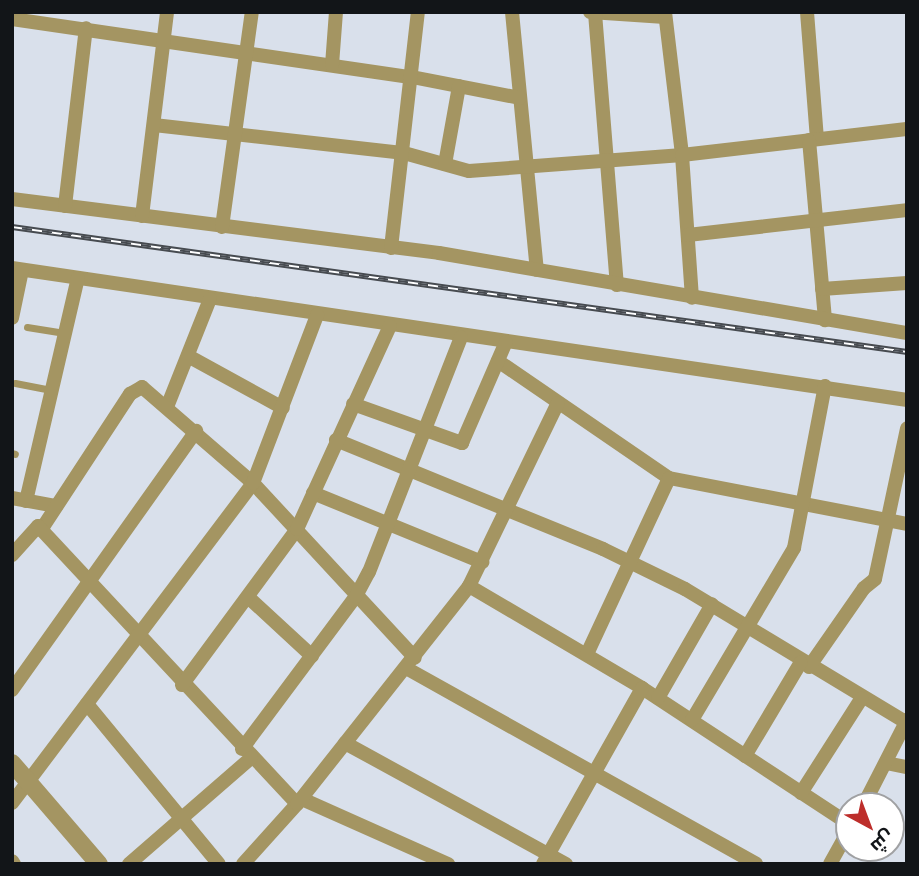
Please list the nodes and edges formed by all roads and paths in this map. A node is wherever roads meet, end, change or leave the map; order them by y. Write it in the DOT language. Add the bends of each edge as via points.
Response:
graph roads {
  1 [pos="167,12"];
  2 [pos="252,12"];
  3 [pos="337,12"];
  4 [pos="418,12"];
  5 [pos="512,12"];
  6 [pos="807,12"];
  7 [pos="592,13"];
  8 [pos="665,15"];
  9 [pos="62,18"];
  10 [pos="12,19"];
  11 [pos="86,28"];
  12 [pos="165,40"];
  13 [pos="247,52"];
  14 [pos="332,65"];
  15 [pos="412,77"];
  16 [pos="459,86"];
  17 [pos="520,97"];
  18 [pos="154,125"];
  19 [pos="907,129"];
  20 [pos="238,136"];
  21 [pos="813,140"];
  22 [pos="404,153"];
  23 [pos="682,155"];
  24 [pos="607,162"];
  25 [pos="445,164"];
  26 [pos="527,169"];
  27 [pos="12,199"];
  28 [pos="65,206"];
  29 [pos="907,210"];
  30 [pos="142,216"];
  31 [pos="816,221"];
  32 [pos="222,227"];
  33 [pos="688,235"];
  34 [pos="391,248"];
  35 [pos="17,269"];
  36 [pos="537,270"];
  37 [pos="78,278"];
  38 [pos="907,283"];
  39 [pos="617,285"];
  40 [pos="822,289"];
  41 [pos="210,299"];
  42 [pos="692,299"];
  43 [pos="317,315"];
  44 [pos="12,318"];
  45 [pos="825,320"];
  46 [pos="390,326"];
  47 [pos="27,327"];
  48 [pos="65,333"];
  49 [pos="907,333"];
  50 [pos="461,337"];
  51 [pos="506,342"];
  52 [pos="188,356"];
  53 [pos="498,361"];
  54 [pos="15,383"];
  55 [pos="825,386"];
  56 [pos="52,390"];
  57 [pos="907,400"];
  58 [pos="558,403"];
  59 [pos="353,404"];
  60 [pos="167,407"];
  61 [pos="283,408"];
  62 [pos="907,428"];
  63 [pos="424,430"];
  64 [pos="196,431"];
  65 [pos="336,440"];
  66 [pos="409,471"];
  67 [pos="669,478"];
  68 [pos="253,483"];
  69 [pos="313,493"];
  70 [pos="19,499"];
  71 [pos="805,502"];
  72 [pos="56,506"];
  73 [pos="507,509"];
  74 [pos="890,520"];
  75 [pos="389,524"];
  76 [pos="907,524"];
  77 [pos="297,529"];
  78 [pos="41,530"];
  79 [pos="12,555"];
  80 [pos="482,562"];
  81 [pos="630,563"];
  82 [pos="89,583"];
  83 [pos="470,586"];
  84 [pos="356,596"];
  85 [pos="248,597"];
  86 [pos="712,604"];
  87 [pos="747,626"];
  88 [pos="138,636"];
  89 [pos="587,654"];
  90 [pos="312,656"];
  91 [pos="410,663"];
  92 [pos="805,665"];
  93 [pos="182,685"];
  94 [pos="642,688"];
  95 [pos="12,690"];
  96 [pos="658,698"];
  97 [pos="861,699"];
  98 [pos="87,704"];
  99 [pos="692,720"];
  100 [pos="906,722"];
  101 [pos="345,743"];
  102 [pos="246,754"];
  103 [pos="745,756"];
  104 [pos="886,762"];
  105 [pos="12,764"];
  106 [pos="907,767"];
  107 [pos="592,774"];
  108 [pos="27,782"];
  109 [pos="870,792"];
  110 [pos="801,793"];
  111 [pos="300,801"];
  112 [pos="12,803"];
  113 [pos="835,815"];
  114 [pos="182,819"];
  115 [pos="545,859"];
  116 [pos="249,862"];
  117 [pos="444,863"];
  118 [pos="99,864"];
  119 [pos="129,864"];
  120 [pos="219,864"];
  121 [pos="566,864"];
  122 [pos="756,864"];
  1 -- 12 [label="street"];
  2 -- 13 [label="street"];
  3 -- 14 [label="street"];
  4 -- 15 [label="street"];
  5 -- 17 [label="street"];
  6 -- 21 [label="street"];
  7 -- 8 [label="street"];
  7 -- 24 [label="street"];
  8 -- 23 [label="street"];
  9 -- 10 [label="street"];
  9 -- 11 [label="street"];
  11 -- 12 [label="street"];
  11 -- 28 [label="street"];
  12 -- 13 [label="street"];
  12 -- 18 [label="street"];
  13 -- 14 [label="street"];
  13 -- 20 [label="street"];
  14 -- 15 [label="street"];
  15 -- 16 [label="street"];
  15 -- 22 [label="street"];
  16 -- 17 [label="street"];
  16 -- 25 [label="street"];
  17 -- 26 [label="street"];
  18 -- 20 [label="street"];
  18 -- 30 [label="street"];
  19 -- 21 [label="street"];
  20 -- 22 [label="street"];
  20 -- 32 [label="street"];
  21 -- 23 [label="street"];
  21 -- 31 [label="street"];
  22 -- 25 [label="street"];
  22 -- 34 [label="street"];
  23 -- 24 [label="street"];
  23 -- 33 [label="street"];
  24 -- 26 [label="street"];
  24 -- 39 [label="street"];
  25 -- 26 [label="street" via="469,171"];
  26 -- 36 [label="street"];
  27 -- 28 [label="street"];
  28 -- 30 [label="street"];
  29 -- 31 [label="street"];
  30 -- 32 [label="street"];
  31 -- 33 [label="street"];
  31 -- 40 [label="street"];
  32 -- 34 [label="street"];
  33 -- 42 [label="street"];
  34 -- 36 [label="street"];
  35 -- 37 [label="street"];
  35 -- 44 [label="street"];
  36 -- 39 [label="street"];
  37 -- 41 [label="street"];
  37 -- 48 [label="street"];
  38 -- 40 [label="street"];
  39 -- 42 [label="street"];
  40 -- 45 [label="street"];
  41 -- 43 [label="street"];
  41 -- 52 [label="street"];
  42 -- 45 [label="street"];
  43 -- 46 [label="street"];
  43 -- 61 [label="street"];
  45 -- 49 [label="street"];
  46 -- 50 [label="street"];
  46 -- 59 [label="street"];
  47 -- 48 [label="lane"];
  48 -- 56 [label="street"];
  50 -- 51 [label="street"];
  50 -- 63 [label="street"];
  51 -- 53 [label="street"];
  51 -- 55 [label="street"];
  52 -- 60 [label="street"];
  52 -- 61 [label="street"];
  53 -- 58 [label="street"];
  53 -- 63 [label="street" via="464,441"];
  54 -- 56 [label="lane"];
  55 -- 57 [label="street"];
  55 -- 71 [label="street"];
  56 -- 70 [label="street"];
  58 -- 67 [label="street"];
  58 -- 73 [label="street"];
  59 -- 63 [label="street"];
  59 -- 65 [label="street"];
  60 -- 64 [label="street"];
  60 -- 72 [label="street" via="142,387 133,389"];
  61 -- 68 [label="street"];
  62 -- 74 [label="street"];
  63 -- 66 [label="street"];
  64 -- 68 [label="street"];
  64 -- 82 [label="street"];
  65 -- 66 [label="street"];
  65 -- 69 [label="street"];
  66 -- 73 [label="street"];
  66 -- 75 [label="street"];
  67 -- 71 [label="street"];
  67 -- 81 [label="street"];
  68 -- 77 [label="street"];
  68 -- 88 [label="street"];
  69 -- 75 [label="street"];
  69 -- 77 [label="street"];
  70 -- 72 [label="street"];
  71 -- 74 [label="street"];
  71 -- 87 [label="street" via="794,548"];
  72 -- 78 [label="street"];
  73 -- 80 [label="street"];
  73 -- 81 [label="street"];
  74 -- 76 [label="street"];
  74 -- 92 [label="street" via="876,579 863,588"];
  75 -- 80 [label="street"];
  75 -- 84 [label="street"];
  77 -- 84 [label="street"];
  77 -- 85 [label="street"];
  78 -- 79 [label="street" via="33,527"];
  78 -- 82 [label="street"];
  80 -- 83 [label="street"];
  81 -- 86 [label="street"];
  81 -- 89 [label="street"];
  82 -- 88 [label="street"];
  82 -- 95 [label="street"];
  83 -- 89 [label="street"];
  83 -- 91 [label="street"];
  84 -- 90 [label="street"];
  84 -- 91 [label="street"];
  85 -- 90 [label="street"];
  85 -- 93 [label="street"];
  86 -- 87 [label="street"];
  86 -- 96 [label="street"];
  87 -- 92 [label="street"];
  87 -- 99 [label="street"];
  88 -- 93 [label="street"];
  88 -- 98 [label="street"];
  89 -- 94 [label="street"];
  90 -- 102 [label="street"];
  91 -- 101 [label="street"];
  91 -- 107 [label="street"];
  92 -- 97 [label="street"];
  92 -- 103 [label="street"];
  93 -- 102 [label="street"];
  94 -- 96 [label="street"];
  94 -- 107 [label="street"];
  96 -- 99 [label="street"];
  97 -- 100 [label="street"];
  97 -- 110 [label="street"];
  98 -- 108 [label="street"];
  98 -- 114 [label="street"];
  99 -- 103 [label="street"];
  100 -- 104 [label="street"];
  101 -- 111 [label="street"];
  101 -- 115 [label="street"];
  102 -- 111 [label="street"];
  102 -- 114 [label="street"];
  103 -- 110 [label="street"];
  104 -- 106 [label="street"];
  104 -- 109 [label="street"];
  105 -- 108 [label="street"];
  107 -- 115 [label="street"];
  107 -- 122 [label="street"];
  108 -- 112 [label="street"];
  108 -- 118 [label="street"];
  110 -- 113 [label="street"];
  111 -- 116 [label="street"];
  111 -- 117 [label="street"];
  114 -- 119 [label="street"];
  114 -- 120 [label="street"];
  115 -- 121 [label="street"];
}
